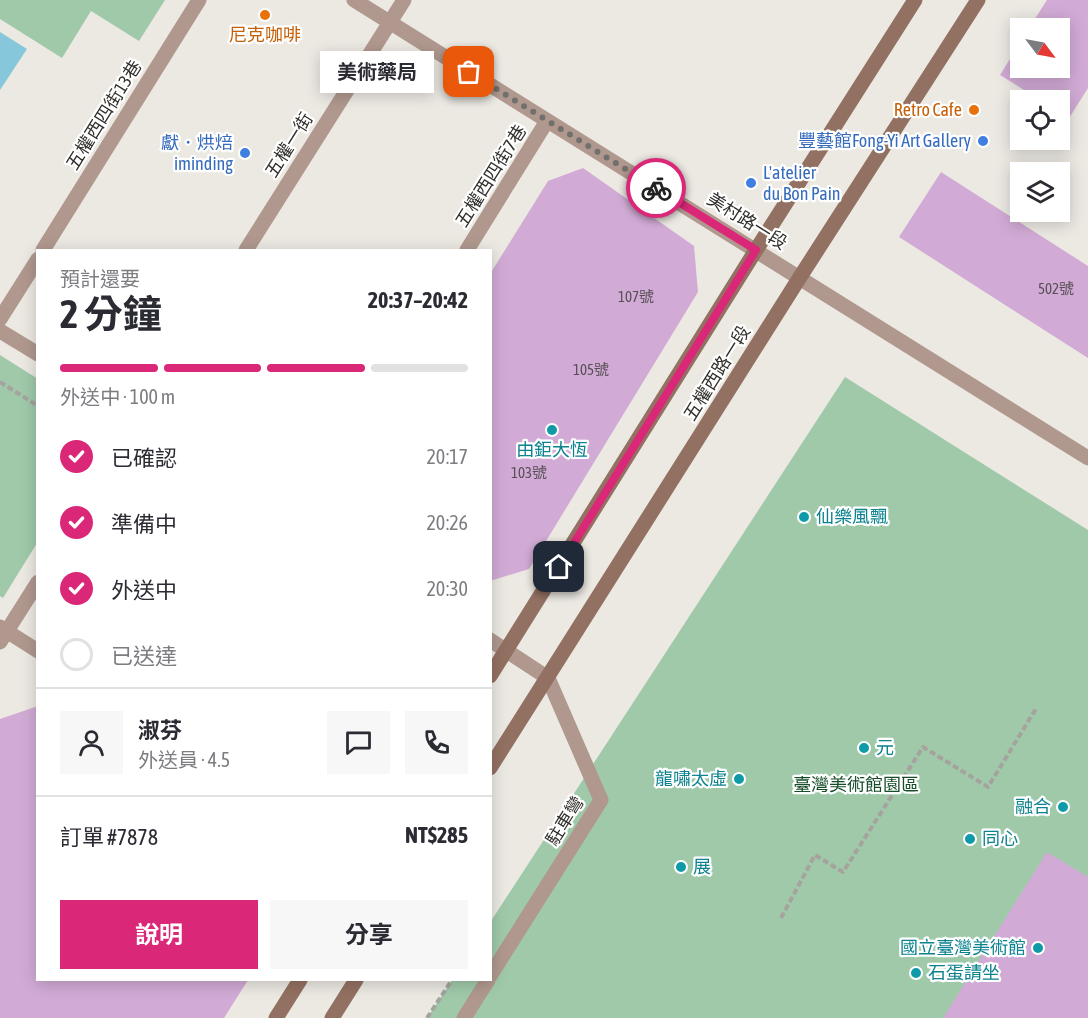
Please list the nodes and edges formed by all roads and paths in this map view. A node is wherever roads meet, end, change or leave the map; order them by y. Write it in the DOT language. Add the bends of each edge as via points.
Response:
graph roads {
  1 [pos="199,0"];
  2 [pos="354,0"];
  3 [pos="404,0"];
  4 [pos="915,0"];
  5 [pos="978,0"];
  6 [pos="390,22"];
  7 [pos="547,122"];
  8 [pos="44,249"];
  9 [pos="247,249"];
  10 [pos="468,249"];
  11 [pos="756,250"];
  12 [pos="36,262"];
  13 [pos="800,277"];
  14 [pos="0,319"];
  15 [pos="0,331"];
  16 [pos="36,353"];
  17 [pos="0,382"];
  18 [pos="36,405"];
  19 [pos="1088,458"];
  20 [pos="36,585"];
  21 [pos="2,634"];
  22 [pos="492,641"];
  23 [pos="36,650"];
  24 [pos="506,650"];
  25 [pos="492,673"];
  26 [pos="548,678"];
  27 [pos="1037,707"];
  28 [pos="492,765"];
  29 [pos="781,918"];
  30 [pos="492,973"];
  31 [pos="299,981"];
  32 [pos="355,981"];
  33 [pos="451,981"];
  34 [pos="487,981"];
  35 [pos="276,1018"];
  36 [pos="332,1018"];
  37 [pos="427,1018"];
  38 [pos="464,1018"];
  1 -- 8 [label="street, 五權西四街13巷"];
  2 -- 6 [label="street, 美村路一段"];
  3 -- 6 [label="street, 五權一街"];
  4 -- 11 [label="main road, 五權西路一段"];
  5 -- 13 [label="main road, 五權西路一段"];
  6 -- 7 [label="street, 美村路一段"];
  6 -- 9 [label="street, 五權一街"];
  7 -- 10 [label="street, 五權西四街7巷"];
  7 -- 11 [label="street, 美村路一段"];
  11 -- 13 [label="street, 美村路一段"];
  11 -- 24 [label="main road, 五權西路一段"];
  12 -- 14 [label="street"];
  13 -- 19 [label="street, 美村路一段"];
  13 -- 26 [label="main road, 五權西路一段"];
  15 -- 16 [label="street"];
  17 -- 18 [label="path"];
  20 -- 21 [label="street"];
  21 -- 23 [label="street"];
  22 -- 24 [label="street"];
  24 -- 25 [label="main road, 五權西路一段"];
  24 -- 26 [label="street"];
  26 -- 28 [label="main road, 五權西路一段"];
  26 -- 30 [label="street, 駐車彎" via="601,800"];
  27 -- 29 [label="path" via="988,787 923,747 843,872 815,855"];
  31 -- 35 [label="main road"];
  32 -- 36 [label="main road"];
  33 -- 37 [label="path"];
  34 -- 38 [label="street"];
}
